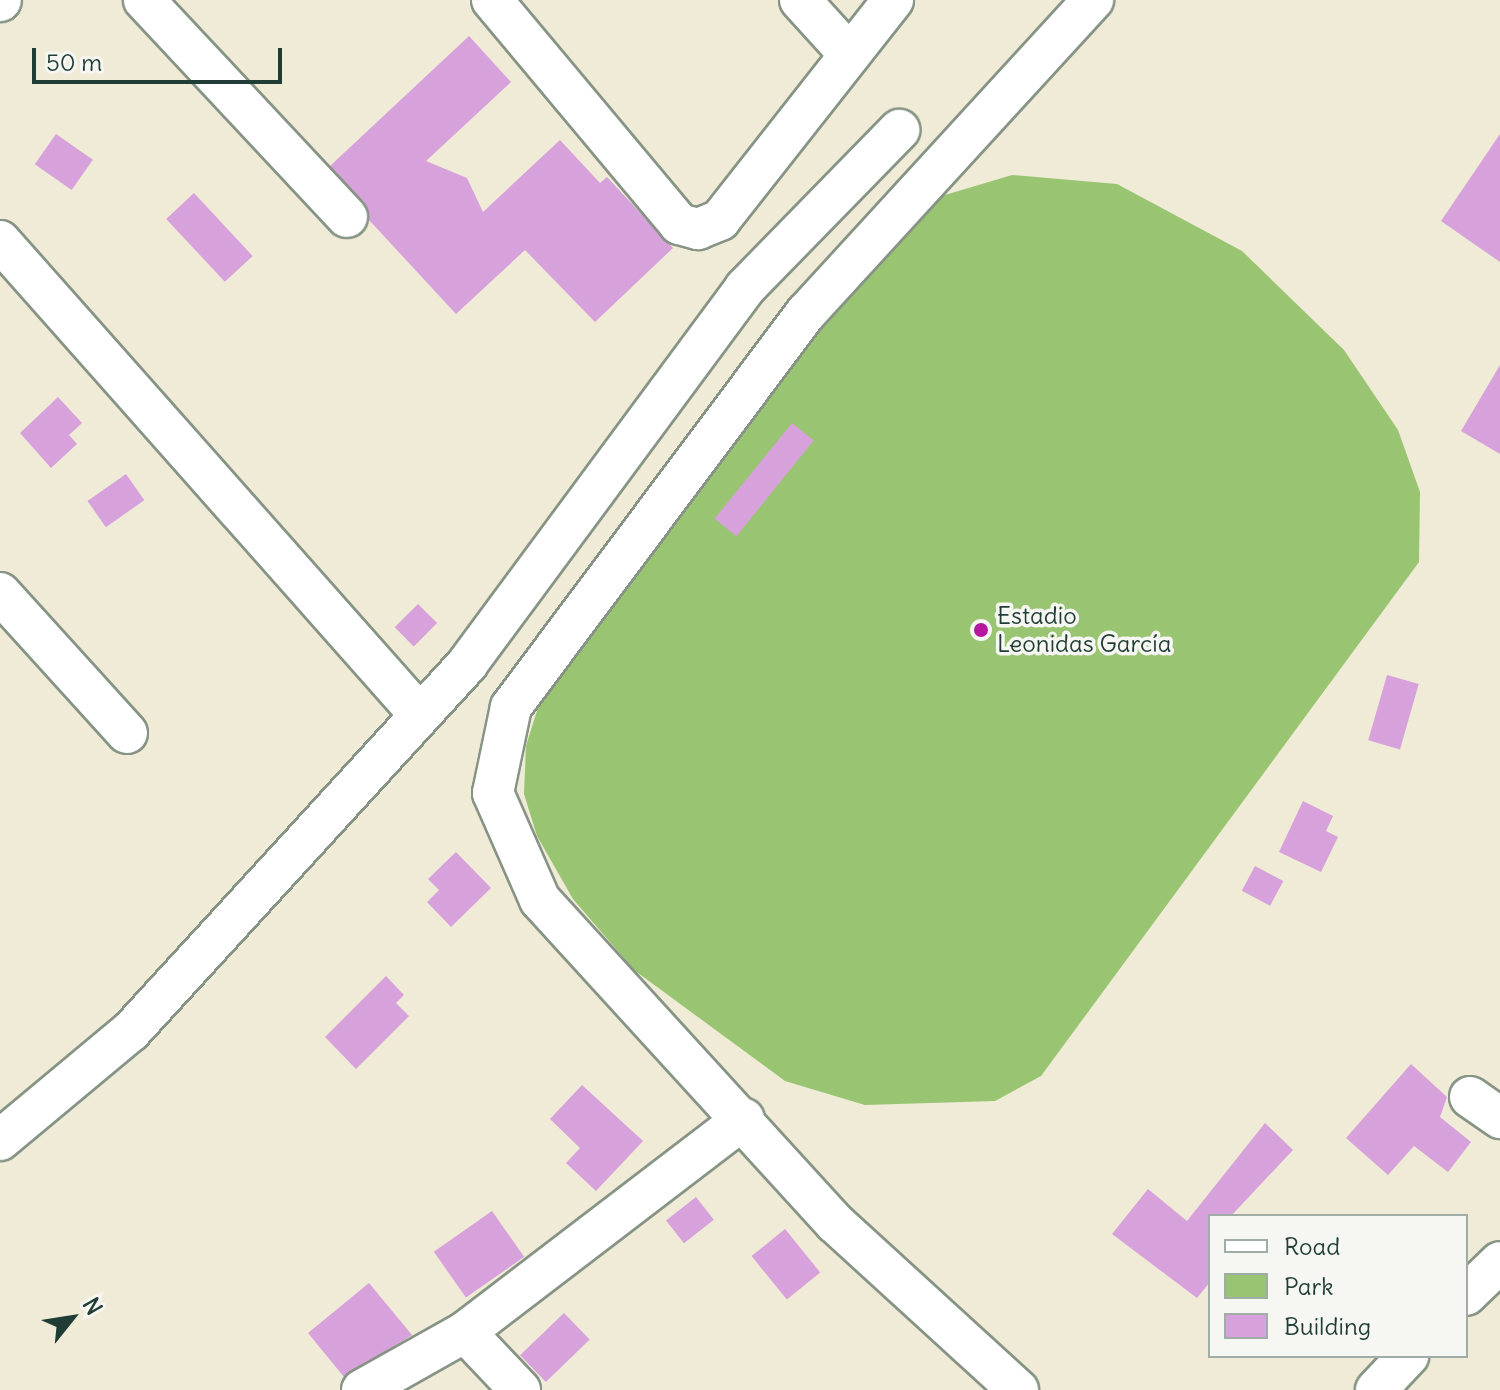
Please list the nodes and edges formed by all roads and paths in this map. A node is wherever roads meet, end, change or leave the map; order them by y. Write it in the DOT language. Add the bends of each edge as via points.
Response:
graph roads {
  1 [pos="144,0"];
  2 [pos="492,0"];
  3 [pos="800,0"];
  4 [pos="893,0"];
  5 [pos="1093,0"];
  6 [pos="850,55"];
  7 [pos="899,130"];
  8 [pos="347,217"];
  9 [pos="0,241"];
  10 [pos="0,593"];
  11 [pos="420,715"];
  12 [pos="127,733"];
  13 [pos="744,1119"];
  14 [pos="0,1140"];
  15 [pos="1500,1262"];
  16 [pos="1468,1293"];
  17 [pos="465,1332"];
  18 [pos="1406,1358"];
  19 [pos="362,1390"];
  20 [pos="520,1390"];
  21 [pos="1018,1390"];
  22 [pos="1376,1390"];
  1 -- 8 [label="street"];
  2 -- 6 [label="street" via="679,224 698,229 720,220"];
  3 -- 6 [label="street"];
  4 -- 6 [label="street"];
  5 -- 13 [label="street" via="806,313 511,707 493,793 540,900"];
  7 -- 11 [label="street" via="745,288 467,664"];
  9 -- 11 [label="street"];
  10 -- 12 [label="street"];
  11 -- 14 [label="street" via="131,1031"];
  13 -- 17 [label="street"];
  13 -- 21 [label="street" via="835,1223"];
  15 -- 16 [label="street"];
  17 -- 19 [label="street"];
  17 -- 20 [label="street"];
  18 -- 22 [label="street"];
}
